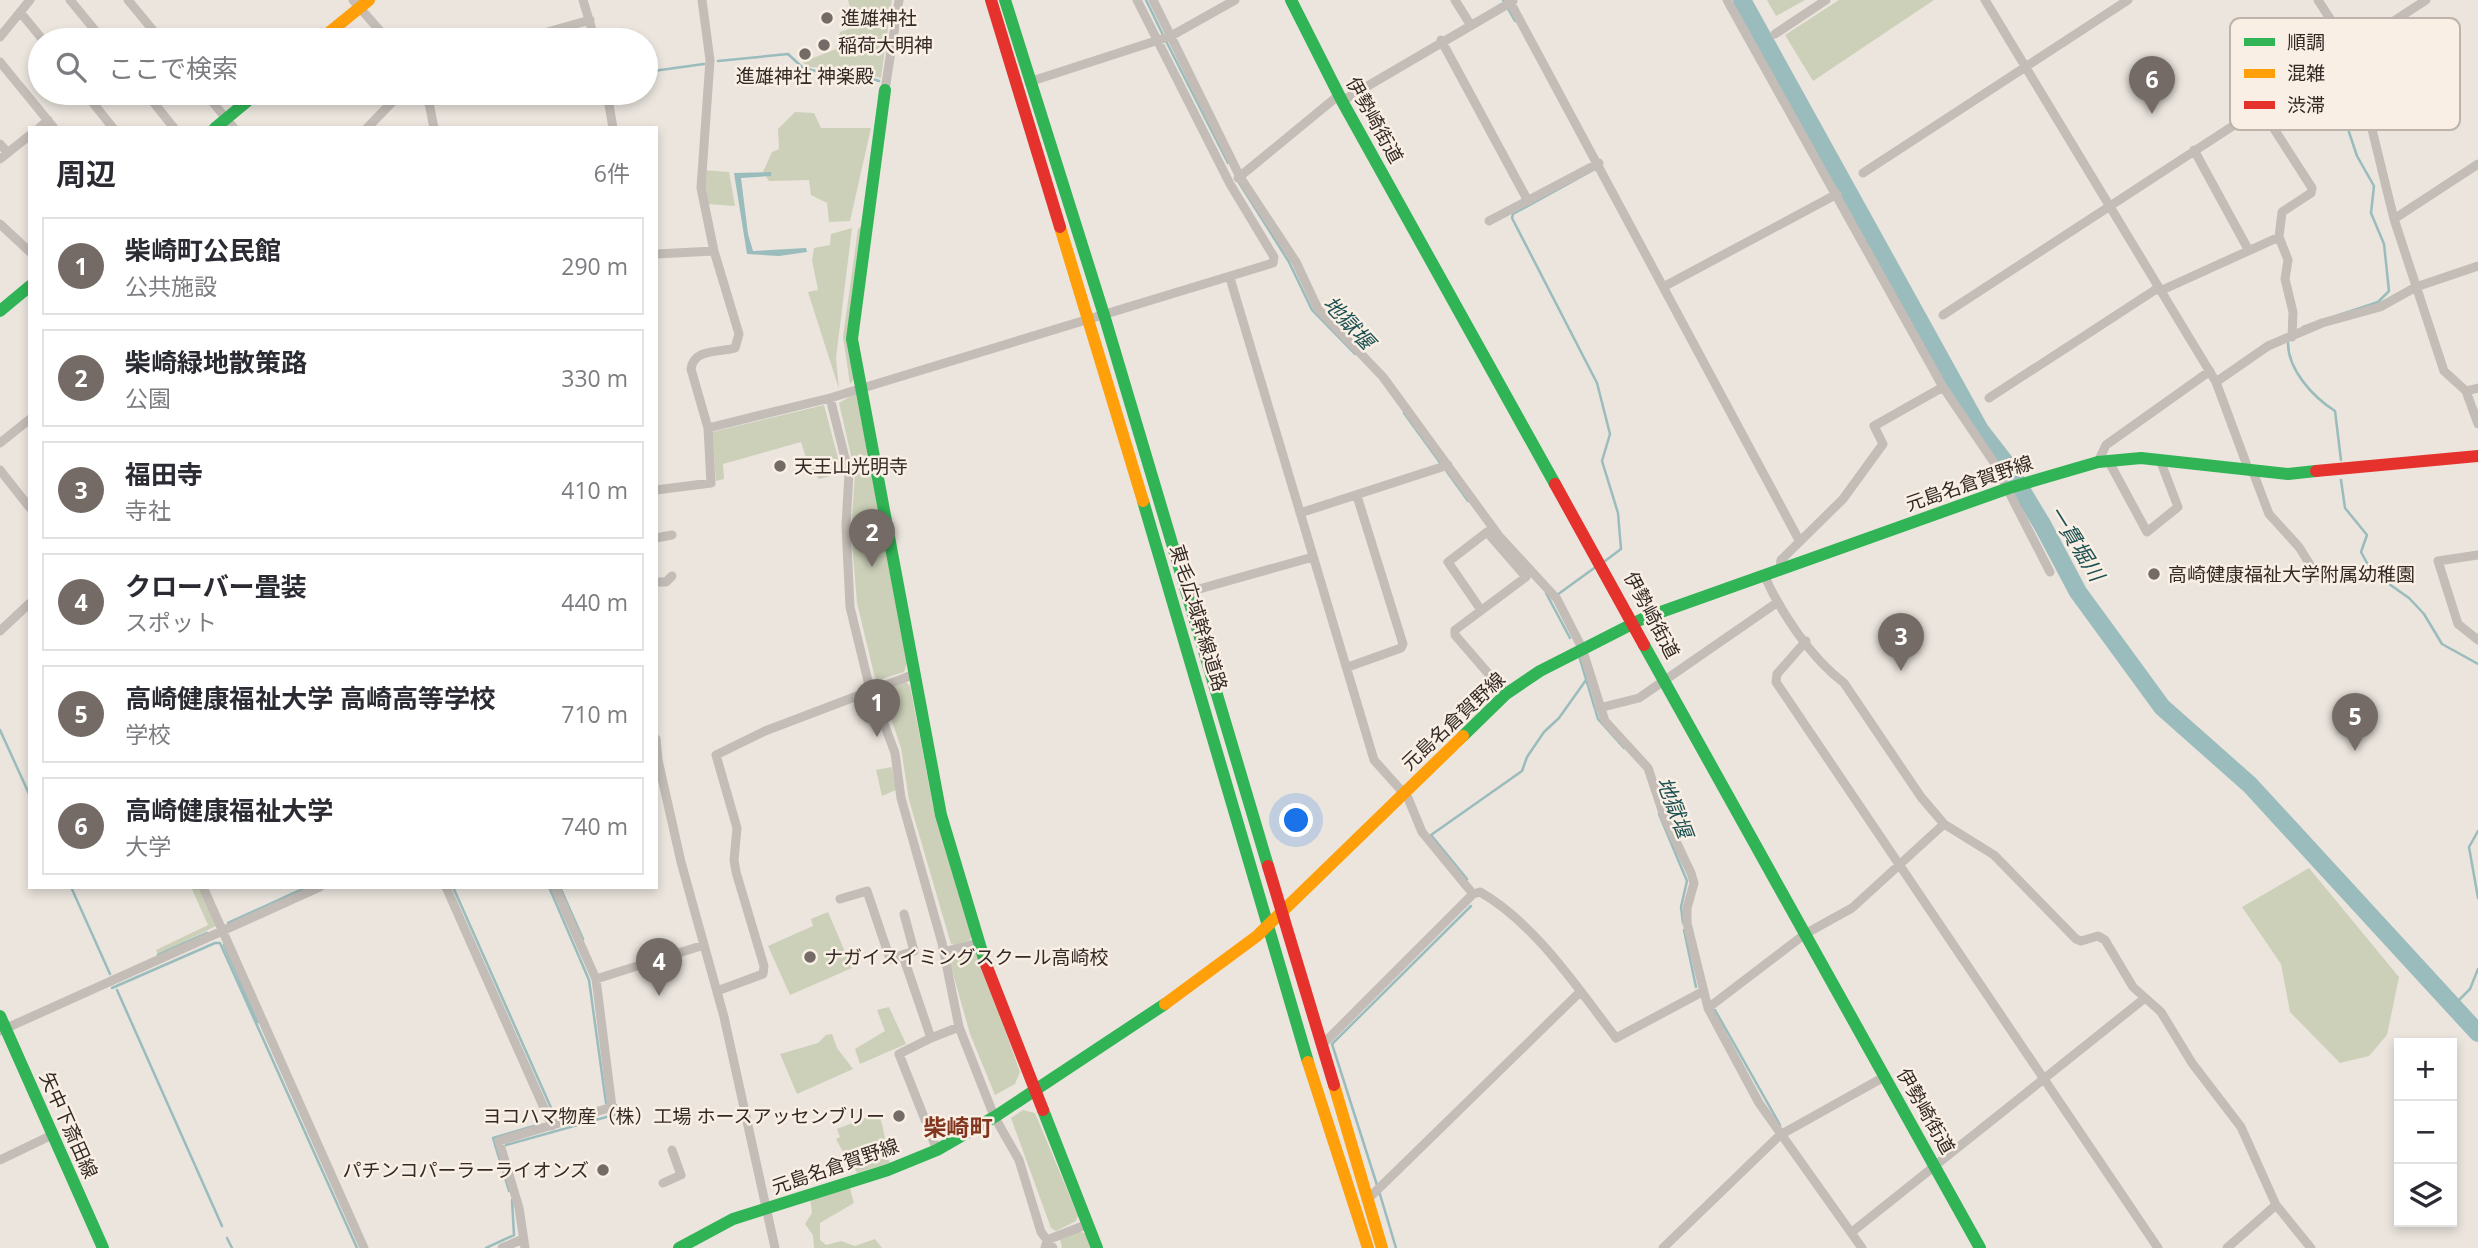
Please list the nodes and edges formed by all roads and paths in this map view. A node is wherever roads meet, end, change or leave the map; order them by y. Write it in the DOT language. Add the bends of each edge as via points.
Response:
graph roads {
  1 [pos="30,0"];
  2 [pos="70,0"];
  3 [pos="128,0"];
  4 [pos="583,0"];
  5 [pos="702,0"];
  6 [pos="898,0"];
  7 [pos="991,0"];
  8 [pos="1005,0"];
  9 [pos="1137,0"];
  10 [pos="1153,0"];
  11 [pos="1235,0"];
  12 [pos="1291,0"];
  13 [pos="1455,0"];
  14 [pos="1727,0"];
  15 [pos="1826,0"];
  16 [pos="1985,0"];
  17 [pos="2128,0"];
  18 [pos="2318,0"];
  19 [pos="2426,0"];
  20 [pos="1511,1"];
  21 [pos="360,3"];
  22 [pos="20,12"];
  23 [pos="2330,18"];
  24 [pos="2400,18"];
  25 [pos="590,20"];
  26 [pos="1470,24"];
  27 [pos="33,28"];
  28 [pos="93,28"];
  29 [pos="151,28"];
  30 [pos="333,28"];
  31 [pos="379,28"];
  32 [pos="562,28"];
  33 [pos="592,28"];
  34 [pos="1,34"];
  35 [pos="1775,34"];
  36 [pos="1171,36"];
  37 [pos="1441,40"];
  38 [pos="1157,41"];
  39 [pos="0,62"];
  40 [pos="2025,68"];
  41 [pos="1029,82"];
  42 [pos="885,90"];
  43 [pos="28,96"];
  44 [pos="1341,98"];
  45 [pos="35,105"];
  46 [pos="95,105"];
  47 [pos="156,105"];
  48 [pos="215,105"];
  49 [pos="246,105"];
  50 [pos="389,105"];
  51 [pos="429,105"];
  52 [pos="609,105"];
  53 [pos="230,123"];
  54 [pos="51,124"];
  55 [pos="111,126"];
  56 [pos="172,126"];
  57 [pos="369,126"];
  58 [pos="434,126"];
  59 [pos="613,126"];
  60 [pos="2230,127"];
  61 [pos="2275,130"];
  62 [pos="2372,130"];
  63 [pos="28,137"];
  64 [pos="0,144"];
  65 [pos="2194,150"];
  66 [pos="4,156"];
  67 [pos="1599,163"];
  68 [pos="2478,164"];
  69 [pos="1863,173"];
  70 [pos="1240,177"];
  71 [pos="1230,184"];
  72 [pos="1837,194"];
  73 [pos="1528,201"];
  74 [pos="2109,206"];
  75 [pos="2395,219"];
  76 [pos="1489,221"];
  77 [pos="0,224"];
  78 [pos="2279,237"];
  79 [pos="2248,249"];
  80 [pos="28,250"];
  81 [pos="714,251"];
  82 [pos="658,254"];
  83 [pos="2478,266"];
  84 [pos="1230,278"];
  85 [pos="1665,286"];
  86 [pos="2416,287"];
  87 [pos="28,288"];
  88 [pos="2159,290"];
  89 [pos="0,311"];
  90 [pos="1104,315"];
  91 [pos="1943,315"];
  92 [pos="1089,319"];
  93 [pos="2291,337"];
  94 [pos="2210,371"];
  95 [pos="2216,382"];
  96 [pos="863,386"];
  97 [pos="1943,387"];
  98 [pos="2478,388"];
  99 [pos="2466,391"];
  100 [pos="830,398"];
  101 [pos="1989,398"];
  102 [pos="28,421"];
  103 [pos="2478,424"];
  104 [pos="708,428"];
  105 [pos="0,443"];
  106 [pos="2478,456"];
  107 [pos="2160,460"];
  108 [pos="2103,461"];
  109 [pos="1448,465"];
  110 [pos="0,470"];
  111 [pos="2251,472"];
  112 [pos="658,489"];
  113 [pos="2008,489"];
  114 [pos="1357,496"];
  115 [pos="28,505"];
  116 [pos="1300,513"];
  117 [pos="672,536"];
  118 [pos="658,538"];
  119 [pos="1799,540"];
  120 [pos="2478,555"];
  121 [pos="1313,557"];
  122 [pos="1520,565"];
  123 [pos="1780,570"];
  124 [pos="2050,572"];
  125 [pos="1763,575"];
  126 [pos="672,576"];
  127 [pos="2317,576"];
  128 [pos="658,582"];
  129 [pos="1185,593"];
  130 [pos="1778,602"];
  131 [pos="28,605"];
  132 [pos="1481,610"];
  133 [pos="1634,622"];
  134 [pos="0,631"];
  135 [pos="2478,640"];
  136 [pos="1806,641"];
  137 [pos="1582,648"];
  138 [pos="1348,667"];
  139 [pos="915,674"];
  140 [pos="1665,681"];
  141 [pos="873,688"];
  142 [pos="1506,694"];
  143 [pos="1599,708"];
  144 [pos="658,760"];
  145 [pos="1404,793"];
  146 [pos="1944,824"];
  147 [pos="1900,866"];
  148 [pos="204,889"];
  149 [pos="316,889"];
  150 [pos="447,889"];
  151 [pos="556,889"];
  152 [pos="1473,894"];
  153 [pos="840,899"];
  154 [pos="1282,911"];
  155 [pos="904,914"];
  156 [pos="1270,924"];
  157 [pos="223,932"];
  158 [pos="1805,934"];
  159 [pos="978,943"];
  160 [pos="704,945"];
  161 [pos="943,952"];
  162 [pos="903,956"];
  163 [pos="596,979"];
  164 [pos="717,991"];
  165 [pos="1580,992"];
  166 [pos="1702,992"];
  167 [pos="2146,998"];
  168 [pos="1708,1008"];
  169 [pos="0,1016"];
  170 [pos="959,1027"];
  171 [pos="3,1030"];
  172 [pos="931,1038"];
  173 [pos="1320,1046"];
  174 [pos="1884,1077"];
  175 [pos="2045,1080"];
  176 [pos="1034,1091"];
  177 [pos="994,1116"];
  178 [pos="552,1126"];
  179 [pos="52,1135"];
  180 [pos="1780,1135"];
  181 [pos="672,1150"];
  182 [pos="937,1150"];
  183 [pos="0,1160"];
  184 [pos="1934,1165"];
  185 [pos="663,1183"];
  186 [pos="1368,1199"];
  187 [pos="2276,1205"];
  188 [pos="765,1210"];
  189 [pos="1088,1224"];
  190 [pos="1852,1232"];
  191 [pos="524,1244"];
  192 [pos="1048,1245"];
  193 [pos="98,1246"];
  194 [pos="364,1248"];
  195 [pos="502,1248"];
  196 [pos="679,1248"];
  197 [pos="775,1248"];
  198 [pos="1097,1248"];
  199 [pos="1368,1248"];
  200 [pos="1382,1248"];
  201 [pos="1663,1248"];
  202 [pos="1862,1248"];
  203 [pos="1980,1248"];
  204 [pos="2158,1248"];
  205 [pos="2227,1248"];
  206 [pos="2311,1248"];
  1 -- 22 [label="street"];
  2 -- 28 [label="street"];
  3 -- 29 [label="street"];
  4 -- 25 [label="street"];
  5 -- 81 [label="street" via="710,60 701,188"];
  6 -- 42 [label="street"];
  7 -- 92 [label="main road, 東毛広域幹線道路"];
  8 -- 41 [label="main road, 東毛広域幹線道路"];
  9 -- 38 [label="street"];
  10 -- 36 [label="street"];
  11 -- 36 [label="street"];
  12 -- 44 [label="main road, 伊勢崎街道"];
  13 -- 26 [label="street"];
  14 -- 72 [label="street"];
  15 -- 35 [label="street"];
  16 -- 40 [label="street"];
  17 -- 40 [label="street"];
  18 -- 23 [label="street"];
  19 -- 24 [label="street"];
  20 -- 26 [label="street"];
  20 -- 67 [label="street"];
  21 -- 30 [label="main road"];
  21 -- 31 [label="street"];
  22 -- 27 [label="street"];
  22 -- 34 [label="street"];
  25 -- 32 [label="street"];
  25 -- 33 [label="street"];
  26 -- 37 [label="street"];
  36 -- 38 [label="street"];
  36 -- 70 [label="street"];
  37 -- 44 [label="street"];
  37 -- 73 [label="street"];
  38 -- 41 [label="street"];
  38 -- 71 [label="street"];
  39 -- 43 [label="street"];
  40 -- 69 [label="street"];
  40 -- 74 [label="street"];
  41 -- 90 [label="main road, 東毛広域幹線道路"];
  42 -- 96 [label="main road" via="852,339"];
  44 -- 70 [label="street"];
  44 -- 133 [label="main road, 伊勢崎街道"];
  45 -- 54 [label="street"];
  46 -- 55 [label="street"];
  47 -- 56 [label="street"];
  48 -- 53 [label="street"];
  49 -- 53 [label="main road"];
  50 -- 57 [label="street"];
  51 -- 58 [label="street"];
  52 -- 59 [label="street"];
  60 -- 65 [label="street"];
  61 -- 78 [label="street" via="2312,188 2284,208"];
  62 -- 75 [label="street"];
  63 -- 66 [label="street"];
  64 -- 66 [label="street"];
  65 -- 74 [label="street"];
  65 -- 79 [label="street"];
  67 -- 73 [label="street"];
  67 -- 85 [label="street"];
  68 -- 75 [label="street"];
  70 -- 71 [label="street"];
  70 -- 109 [label="street" via="1296,262 1318,309 1383,377"];
  71 -- 84 [label="street" via="1274,257 1273,263"];
  72 -- 85 [label="street"];
  72 -- 97 [label="street"];
  73 -- 76 [label="street"];
  74 -- 88 [label="street"];
  74 -- 91 [label="street"];
  75 -- 86 [label="street"];
  77 -- 80 [label="street"];
  78 -- 79 [label="street"];
  78 -- 93 [label="street" via="2288,260 2285,279 2293,312"];
  79 -- 88 [label="street"];
  81 -- 82 [label="street"];
  81 -- 104 [label="street" via="739,340 735,348 702,354 692,362"];
  83 -- 86 [label="street"];
  84 -- 90 [label="street"];
  84 -- 116 [label="street"];
  85 -- 119 [label="street"];
  86 -- 93 [label="street" via="2380,307"];
  86 -- 99 [label="street" via="2444,371"];
  87 -- 89 [label="main road"];
  88 -- 94 [label="street"];
  88 -- 101 [label="street"];
  90 -- 92 [label="street"];
  90 -- 129 [label="main road, 東毛広域幹線道路"];
  92 -- 96 [label="street"];
  92 -- 156 [label="main road, 東毛広域幹線道路"];
  93 -- 95 [label="street" via="2268,346"];
  94 -- 95 [label="street"];
  94 -- 108 [label="street" via="2106,445"];
  95 -- 111 [label="street"];
  96 -- 100 [label="street"];
  96 -- 139 [label="main road"];
  97 -- 113 [label="street"];
  97 -- 119 [label="street" via="1874,426 1883,444 1843,499"];
  98 -- 99 [label="street"];
  99 -- 103 [label="street"];
  100 -- 104 [label="street"];
  100 -- 141 [label="street" via="849,474 850,607"];
  102 -- 105 [label="street"];
  104 -- 112 [label="street" via="711,483"];
  106 -- 111 [label="main road, 元島名倉賀野線" via="2312,474"];
  107 -- 108 [label="main road, 元島名倉賀野線"];
  107 -- 108 [label="street" via="2178,507 2147,532"];
  107 -- 111 [label="main road, 元島名倉賀野線"];
  108 -- 113 [label="main road, 元島名倉賀野線"];
  109 -- 114 [label="street"];
  109 -- 122 [label="street"];
  110 -- 115 [label="street"];
  111 -- 127 [label="street" via="2269,514 2300,547"];
  113 -- 123 [label="main road, 元島名倉賀野線"];
  113 -- 124 [label="street"];
  114 -- 116 [label="street"];
  114 -- 138 [label="street" via="1403,643 1401,648"];
  116 -- 121 [label="street"];
  117 -- 118 [label="street"];
  119 -- 123 [label="street" via="1781,560"];
  120 -- 135 [label="street" via="2438,561 2458,624"];
  121 -- 129 [label="street"];
  121 -- 138 [label="street"];
  122 -- 132 [label="street" via="1526,577"];
  122 -- 132 [label="street" via="1487,532 1448,562"];
  122 -- 137 [label="street" via="1557,599"];
  123 -- 125 [label="main road, 元島名倉賀野線"];
  125 -- 130 [label="street"];
  125 -- 133 [label="main road, 元島名倉賀野線"];
  126 -- 128 [label="street"];
  129 -- 154 [label="main road, 東毛広域幹線道路"];
  130 -- 136 [label="street"];
  130 -- 140 [label="street"];
  131 -- 134 [label="street"];
  132 -- 142 [label="street" via="1455,630 1455,635"];
  133 -- 137 [label="main road, 元島名倉賀野線"];
  133 -- 140 [label="main road, 伊勢崎街道"];
  136 -- 146 [label="street" via="1844,683"];
  136 -- 147 [label="street" via="1777,674 1776,682"];
  137 -- 142 [label="main road, 元島名倉賀野線"];
  137 -- 143 [label="street"];
  138 -- 145 [label="street" via="1370,753"];
  139 -- 141 [label="street"];
  139 -- 159 [label="main road" via="941,815"];
  140 -- 143 [label="street" via="1631,702"];
  140 -- 158 [label="main road, 伊勢崎街道"];
  141 -- 161 [label="street" via="895,753 901,798"];
  141 -- 164 [label="street" via="716,755 737,828 736,872 764,966 763,974 754,980"];
  142 -- 145 [label="main road, 元島名倉賀野線"];
  143 -- 166 [label="street" via="1605,721 1648,768 1691,873 1687,923"];
  144 -- 160 [label="street"];
  145 -- 152 [label="street" via="1422,832"];
  145 -- 154 [label="main road, 元島名倉賀野線"];
  146 -- 147 [label="street"];
  146 -- 167 [label="street" via="1994,855 2076,939 2081,942 2098,936 2105,940 2133,987"];
  147 -- 158 [label="street" via="1852,908"];
  147 -- 175 [label="street"];
  148 -- 157 [label="street"];
  149 -- 157 [label="street"];
  150 -- 178 [label="street"];
  151 -- 163 [label="street"];
  152 -- 165 [label="street" via="1480,892 1509,912"];
  152 -- 173 [label="street"];
  153 -- 162 [label="street" via="867,891 890,959"];
  154 -- 156 [label="main road, 元島名倉賀野線"];
  154 -- 173 [label="main road, 東毛広域幹線道路"];
  155 -- 162 [label="street" via="914,951"];
  156 -- 176 [label="main road, 元島名倉賀野線" via="1219,967"];
  156 -- 199 [label="main road, 東毛広域幹線道路"];
  157 -- 171 [label="street"];
  157 -- 194 [label="street"];
  158 -- 168 [label="street"];
  158 -- 174 [label="main road, 伊勢崎街道"];
  159 -- 161 [label="street"];
  159 -- 176 [label="main road"];
  160 -- 163 [label="street"];
  160 -- 164 [label="street"];
  161 -- 170 [label="street"];
  162 -- 172 [label="street"];
  163 -- 178 [label="street" via="612,1107"];
  164 -- 188 [label="street"];
  165 -- 166 [label="street" via="1616,1038"];
  165 -- 186 [label="street"];
  166 -- 168 [label="street"];
  167 -- 175 [label="street"];
  167 -- 187 [label="street" via="2161,1012 2192,1063 2241,1127"];
  168 -- 180 [label="street"];
  169 -- 171 [label="main road, 矢中下斎田線"];
  170 -- 172 [label="street"];
  170 -- 177 [label="street"];
  171 -- 179 [label="main road, 矢中下斎田線"];
  172 -- 182 [label="street" via="899,1054"];
  173 -- 186 [label="main road, 東毛広域幹線道路"];
  174 -- 180 [label="street"];
  174 -- 184 [label="main road, 伊勢崎街道"];
  175 -- 184 [label="street"];
  175 -- 204 [label="street"];
  176 -- 177 [label="main road, 元島名倉賀野線"];
  176 -- 189 [label="main road"];
  177 -- 182 [label="main road, 元島名倉賀野線"];
  177 -- 192 [label="street" via="1019,1160 1037,1224"];
  178 -- 191 [label="street" via="499,1141 519,1208"];
  179 -- 183 [label="street"];
  179 -- 193 [label="main road, 矢中下斎田線"];
  180 -- 190 [label="street"];
  180 -- 201 [label="street"];
  181 -- 185 [label="street" via="681,1175"];
  182 -- 188 [label="main road, 元島名倉賀野線"];
  184 -- 190 [label="street"];
  184 -- 203 [label="main road, 伊勢崎街道"];
  186 -- 200 [label="main road, 東毛広域幹線道路"];
  187 -- 205 [label="street"];
  187 -- 206 [label="street"];
  188 -- 196 [label="main road, 元島名倉賀野線" via="702,1234"];
  188 -- 197 [label="street"];
  189 -- 192 [label="street"];
  189 -- 198 [label="main road"];
  190 -- 202 [label="street"];
  191 -- 195 [label="street"];
}
